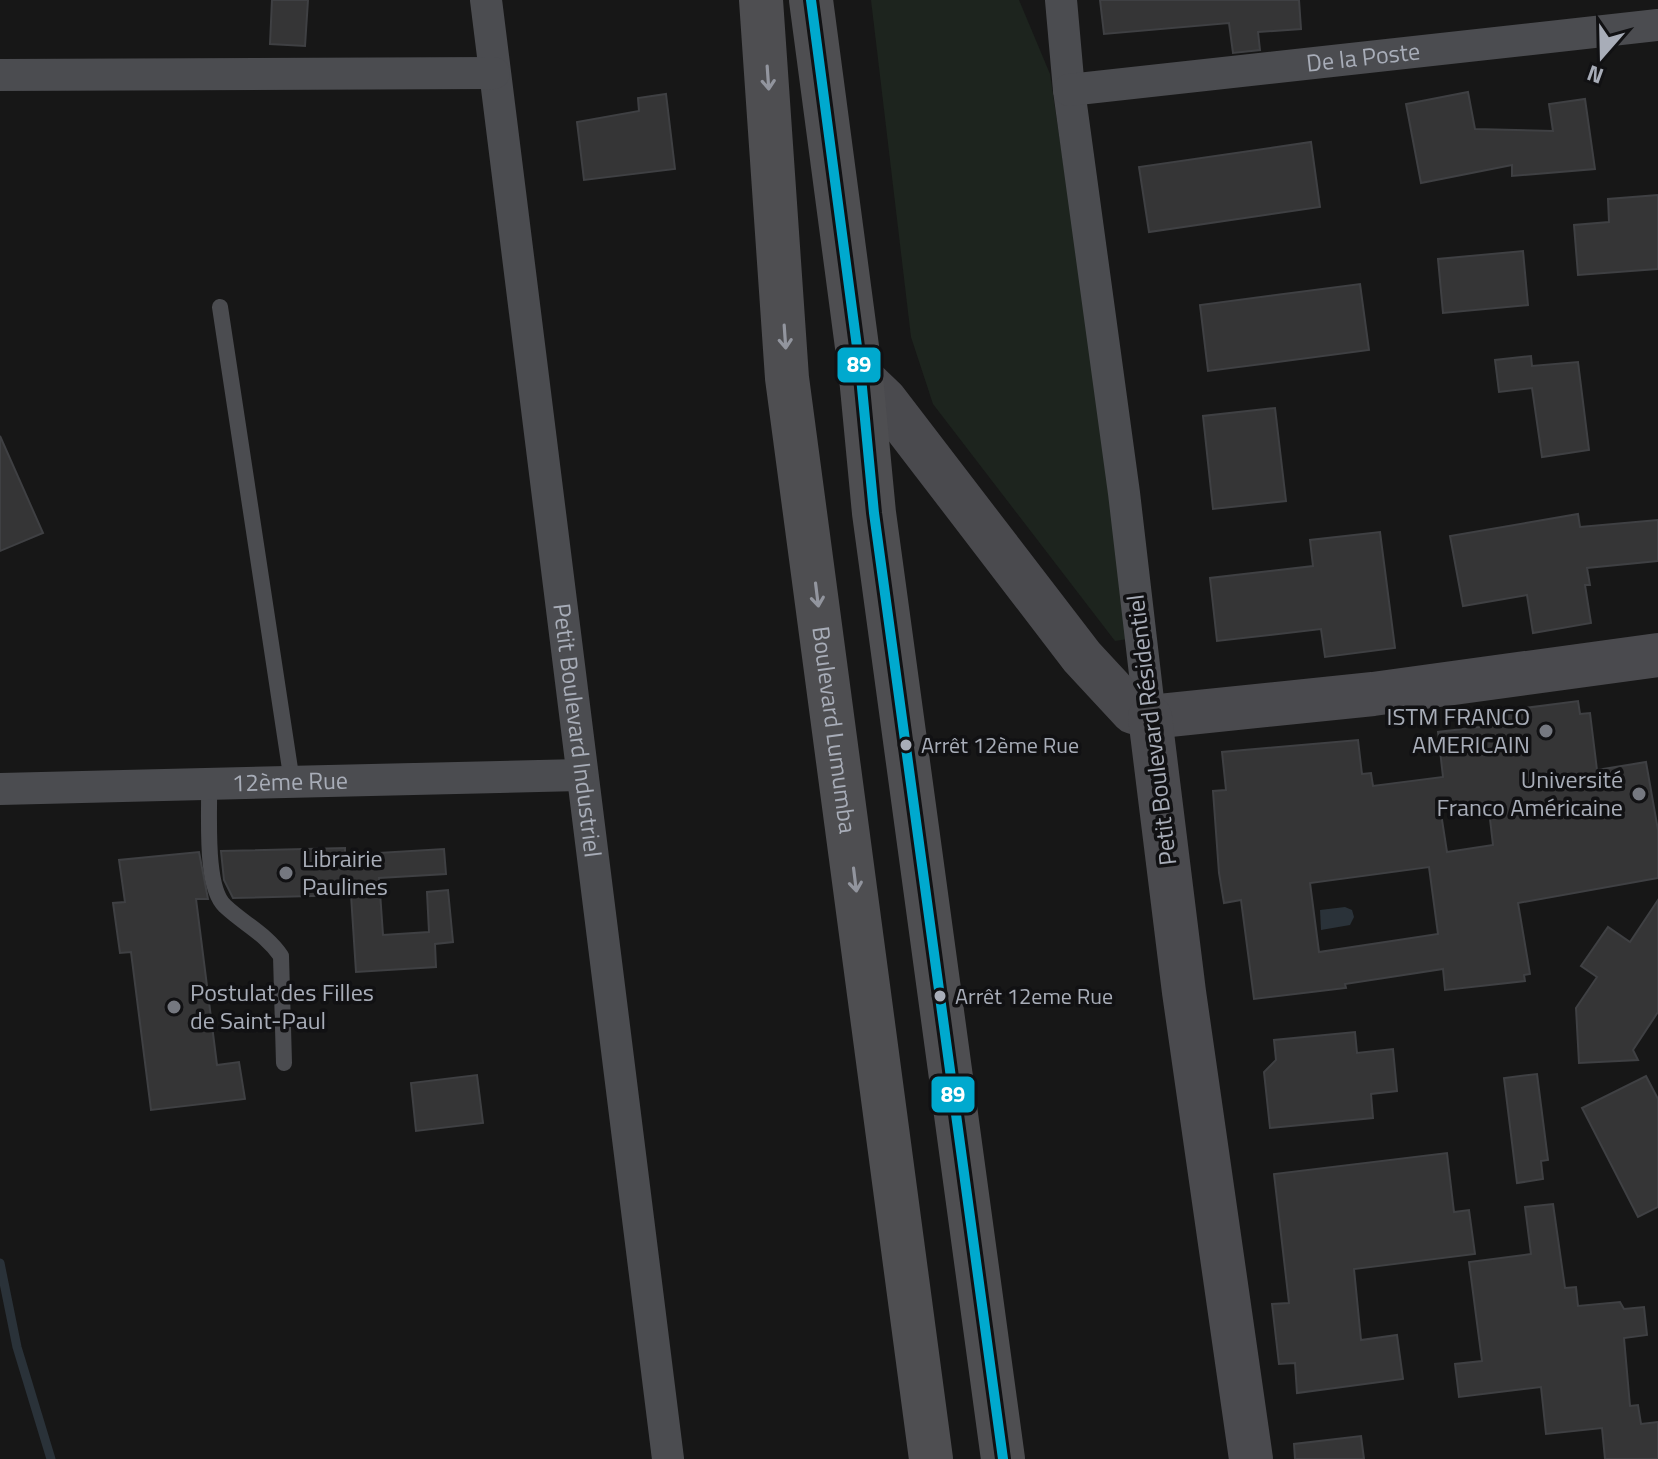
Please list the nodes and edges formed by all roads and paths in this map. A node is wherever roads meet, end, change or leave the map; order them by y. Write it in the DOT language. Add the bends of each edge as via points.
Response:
graph roads {
  1 [pos="486,0"];
  2 [pos="761,0"];
  3 [pos="811,0"];
  4 [pos="1061,0"];
  5 [pos="1658,25"];
  6 [pos="494,73"];
  7 [pos="0,75"];
  8 [pos="1069,90"];
  9 [pos="220,307"];
  10 [pos="861,377"];
  11 [pos="1658,655"];
  12 [pos="1150,717"];
  13 [pos="580,775"];
  14 [pos="292,782"];
  15 [pos="209,784"];
  16 [pos="0,789"];
  17 [pos="284,1063"];
  18 [pos="668,1459"];
  19 [pos="931,1459"];
  20 [pos="1003,1459"];
  21 [pos="1251,1459"];
  1 -- 6 [label="street, Petit Boulevard Industriel"];
  2 -- 19 [label="highway, Boulevard Lumumba, one-way" via="787,378"];
  3 -- 10 [label="highway"];
  4 -- 8 [label="street, Petit Boulevard Résidentiel"];
  5 -- 8 [label="street, De la Poste"];
  6 -- 7 [label="street"];
  6 -- 13 [label="street, Petit Boulevard Industriel"];
  8 -- 12 [label="street, Petit Boulevard Résidentiel"];
  9 -- 14 [label="lane"];
  10 -- 12 [label="street" via="902,422 1100,678 1133,712"];
  10 -- 20 [label="highway" via="874,513"];
  11 -- 12 [label="street" via="1373,694"];
  12 -- 21 [label="street, Petit Boulevard Résidentiel"];
  13 -- 14 [label="street, 12ème Rue"];
  13 -- 18 [label="street, Petit Boulevard Industriel"];
  14 -- 15 [label="street, 12ème Rue"];
  15 -- 16 [label="street, 12ème Rue"];
  15 -- 17 [label="lane" via="212,880 217,892 223,904 281,956"];
}
